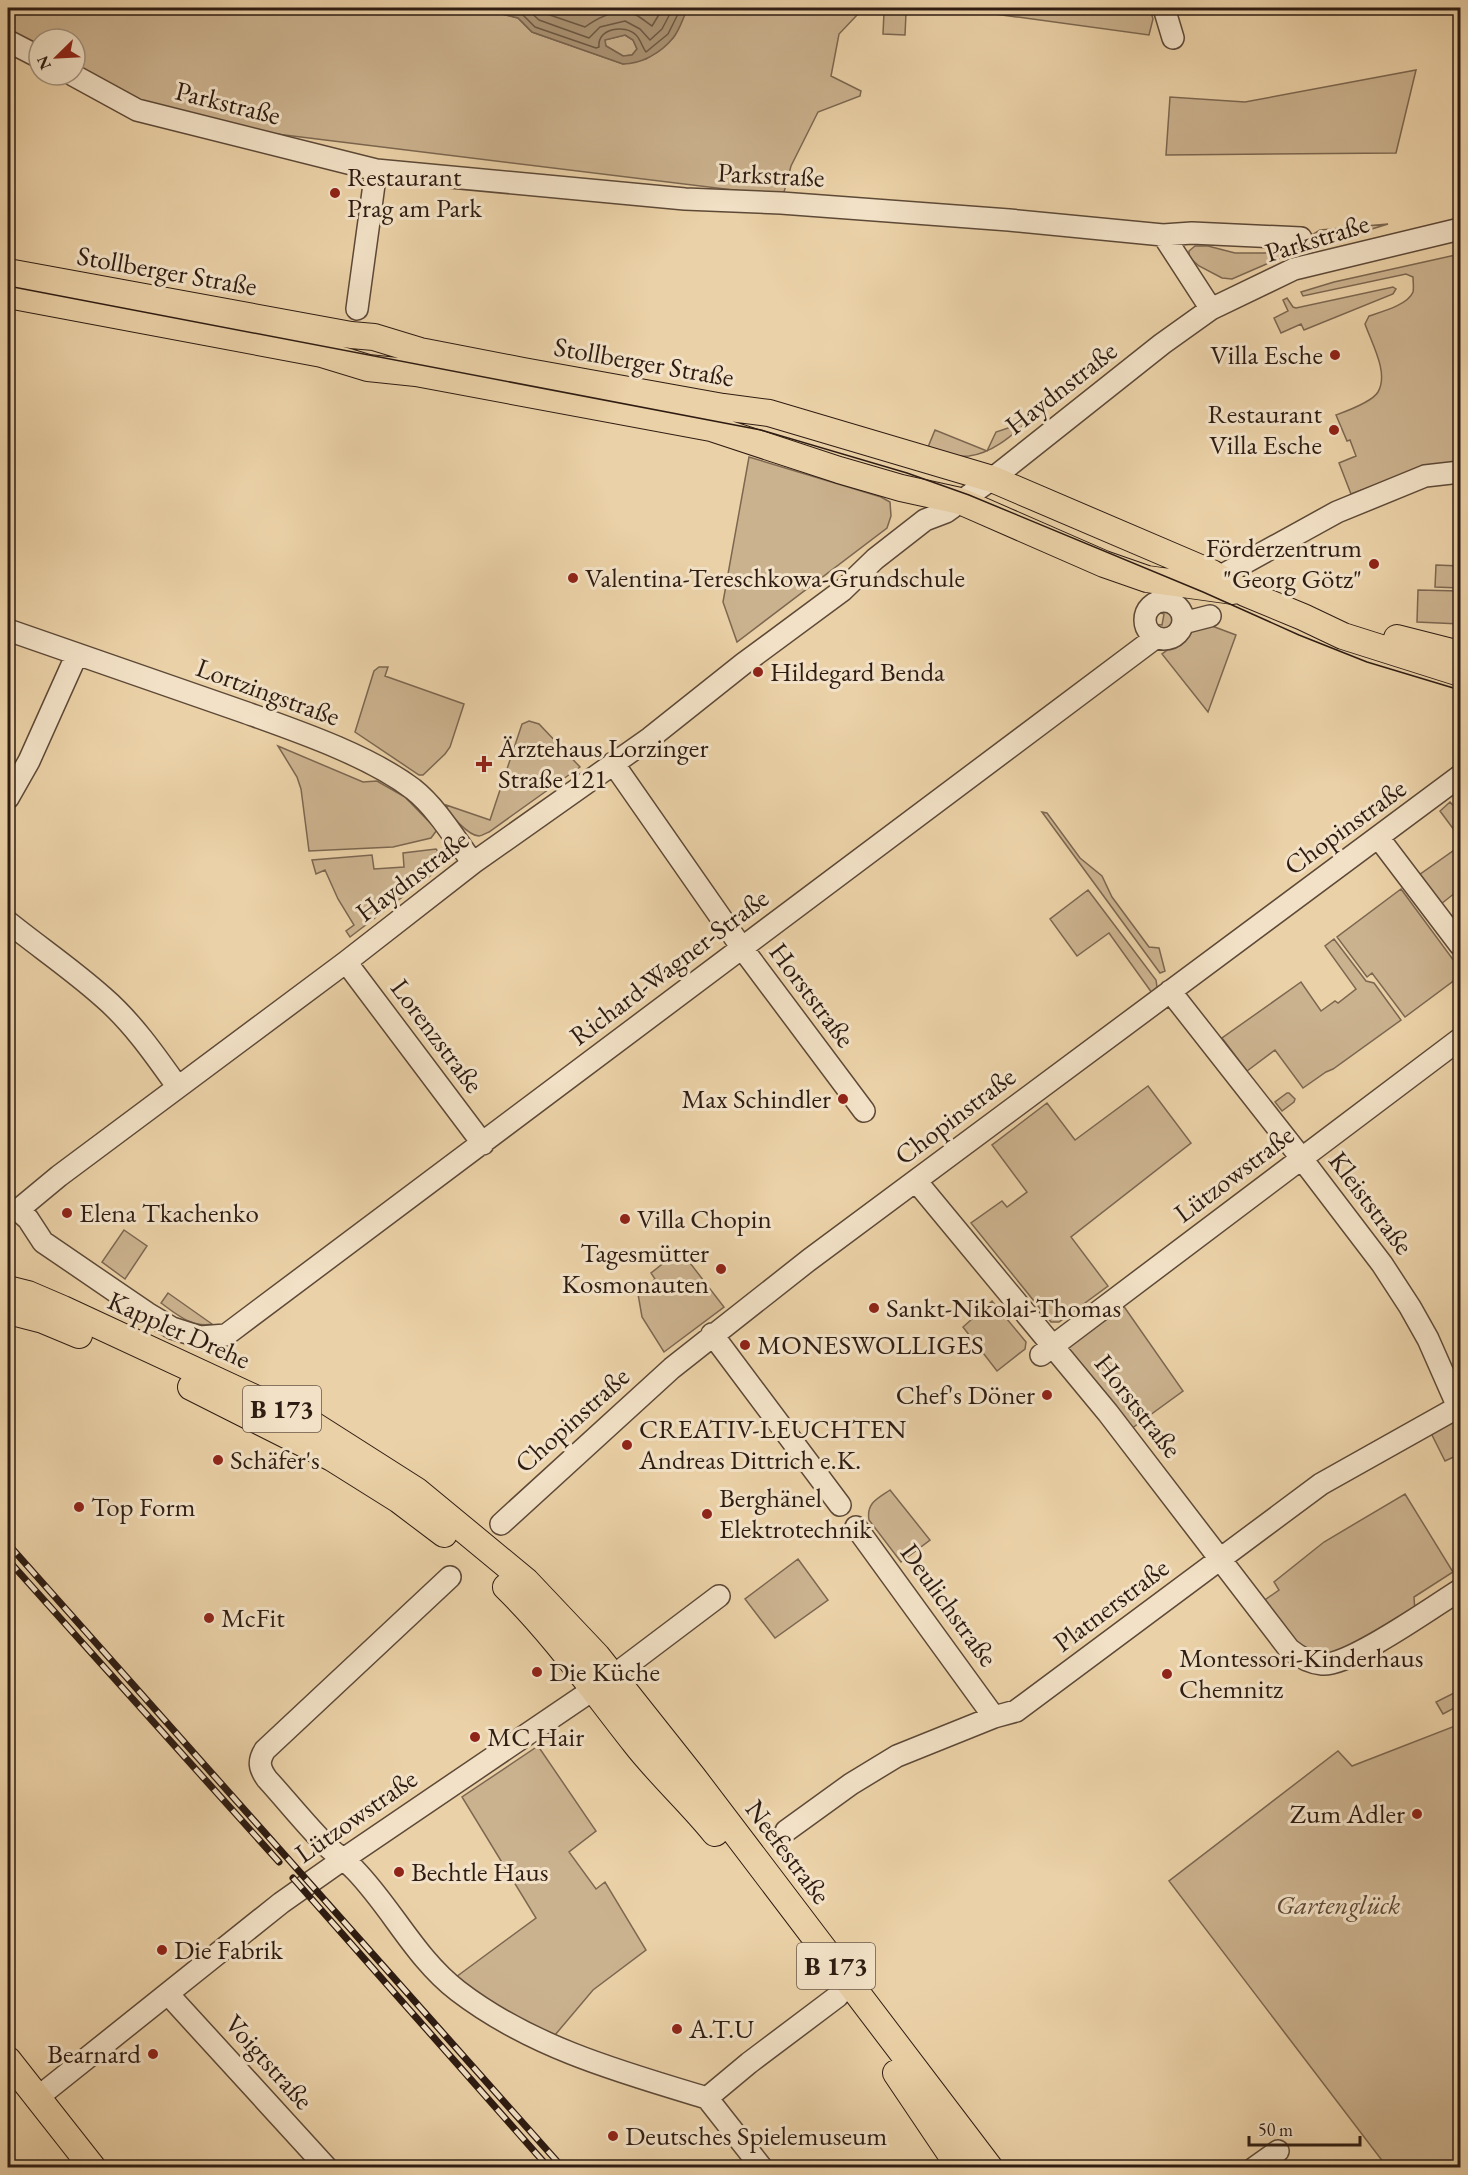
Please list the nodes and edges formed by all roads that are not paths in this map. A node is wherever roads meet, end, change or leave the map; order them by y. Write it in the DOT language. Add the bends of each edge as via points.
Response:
graph roads {
  1 [pos="1164,8"];
  2 [pos="1173,38"];
  3 [pos="8,41"];
  4 [pos="27,51"];
  5 [pos="87,83"];
  6 [pos="376,170"];
  7 [pos="1461,229"];
  8 [pos="1163,235"];
  9 [pos="1301,238"];
  10 [pos="8,272"];
  11 [pos="8,295"];
  12 [pos="357,309"];
  13 [pos="1211,309"];
  14 [pos="1461,472"];
  15 [pos="992,479"];
  16 [pos="953,507"];
  17 [pos="1219,577"];
  18 [pos="1245,593"];
  19 [pos="1210,616"];
  20 [pos="1303,617"];
  21 [pos="1183,623"];
  22 [pos="8,630"];
  23 [pos="1155,638"];
  24 [pos="77,654"];
  25 [pos="1461,654"];
  26 [pos="1461,674"];
  27 [pos="613,763"];
  28 [pos="1461,776"];
  29 [pos="8,798"];
  30 [pos="1378,837"];
  31 [pos="473,863"];
  32 [pos="8,922"];
  33 [pos="1461,945"];
  34 [pos="742,948"];
  35 [pos="346,962"];
  36 [pos="1170,991"];
  37 [pos="1461,1039"];
  38 [pos="177,1086"];
  39 [pos="864,1111"];
  40 [pos="483,1144"];
  41 [pos="1302,1159"];
  42 [pos="916,1181"];
  43 [pos="13,1209"];
  44 [pos="8,1289"];
  45 [pos="8,1311"];
  46 [pos="712,1334"];
  47 [pos="1048,1350"];
  48 [pos="1459,1406"];
  49 [pos="840,1505"];
  50 [pos="501,1524"];
  51 [pos="856,1527"];
  52 [pos="1218,1559"];
  53 [pos="450,1577"];
  54 [pos="499,1580"];
  55 [pos="526,1581"];
  56 [pos="1461,1590"];
  57 [pos="718,1596"];
  58 [pos="604,1683"];
  59 [pos="994,1717"];
  60 [pos="786,1831"];
  61 [pos="342,1860"];
  62 [pos="168,1994"];
  63 [pos="838,1996"];
  64 [pos="8,2060"];
  65 [pos="37,2098"];
  66 [pos="707,2098"];
  67 [pos="1278,2151"];
  68 [pos="93,2168"];
  69 [pos="327,2168"];
  70 [pos="762,2168"];
  71 [pos="960,2168"];
  72 [pos="990,2168"];
  73 [pos="1254,2168"];
  1 -- 2 [label="street"];
  3 -- 4 [label="street"];
  5 -- 6 [label="street, Parkstraße" via="137,110"];
  6 -- 8 [label="street, Parkstraße" via="685,199 792,203"];
  6 -- 12 [label="street"];
  7 -- 13 [label="street, Parkstraße" via="1294,269"];
  8 -- 9 [label="street, Parkstraße"];
  8 -- 13 [label="street"];
  10 -- 15 [label="main road, Stollberger Straße" via="769,413"];
  11 -- 16 [label="main road, Stollberger Straße" via="321,354 368,368 416,373 711,428"];
  13 -- 15 [label="street, Haydnstraße"];
  14 -- 17 [label="street" via="1425,476 1337,512"];
  15 -- 16 [label="street, Haydnstraße"];
  15 -- 17 [label="main road, Stollberger Straße"];
  16 -- 18 [label="main road, Stollberger Straße" via="1147,579"];
  16 -- 27 [label="street, Haydnstraße" via="926,520 875,559 843,591"];
  17 -- 18 [label="main road, Stollberger Straße"];
  18 -- 20 [label="main road, Stollberger Straße"];
  19 -- 21 [label="street, Richard-Wagner-Straße"];
  20 -- 25 [label="main road, Stollberger Straße" via="1348,624"];
  20 -- 26 [label="main road, Stollberger Straße" via="1343,636"];
  21 -- 23 [label="street, Richard-Wagner-Straße" via="1170,639"];
  21 -- 23 [label="street" via="1181,610 1173,603 1154,603 1147,610 1145,623"];
  22 -- 24 [label="street, Lortzingstraße"];
  23 -- 34 [label="street, Richard-Wagner-Straße"];
  24 -- 29 [label="street"];
  24 -- 31 [label="street, Lortzingstraße" via="286,727 391,775 430,806"];
  27 -- 31 [label="street, Haydnstraße"];
  27 -- 34 [label="street, Horststraße"];
  28 -- 30 [label="street, Chopinstraße"];
  30 -- 33 [label="street"];
  30 -- 36 [label="street, Chopinstraße"];
  31 -- 35 [label="street, Haydnstraße"];
  32 -- 38 [label="street" via="114,1007"];
  34 -- 39 [label="street, Horststraße"];
  34 -- 40 [label="street, Richard-Wagner-Straße"];
  35 -- 38 [label="street, Haydnstraße"];
  35 -- 40 [label="street, Lorenzstraße"];
  36 -- 41 [label="street, Kleiststraße"];
  36 -- 42 [label="street, Chopinstraße"];
  37 -- 41 [label="street, Lützowstraße"];
  38 -- 43 [label="street, Haydnstraße"];
  40 -- 43 [label="street, Richard-Wagner-Straße" via="226,1335 213,1337 172,1328 147,1313 43,1242 28,1219"];
  41 -- 47 [label="street, Lützowstraße"];
  41 -- 48 [label="street, Kleiststraße" via="1410,1307"];
  42 -- 46 [label="street, Chopinstraße"];
  42 -- 47 [label="street, Horststraße"];
  44 -- 55 [label="main road, Kappler Drehe / B 173" via="63,1309 315,1426 417,1491"];
  45 -- 54 [label="main road, Kappler Drehe / B 173" via="63,1327 306,1443 399,1500"];
  46 -- 49 [label="street"];
  46 -- 50 [label="street, Chopinstraße"];
  47 -- 52 [label="street, Horststraße" via="1108,1413"];
  48 -- 52 [label="street, Platnerstraße" via="1321,1484"];
  51 -- 59 [label="street, Deulichstraße"];
  52 -- 56 [label="street, Horststraße" via="1289,1649 1324,1665 1363,1650"];
  52 -- 59 [label="street, Platnerstraße" via="1016,1711"];
  53 -- 61 [label="street" via="260,1757 259,1766 267,1779"];
  54 -- 58 [label="main road, Neefestraße / B 173"];
  55 -- 58 [label="main road, Neefestraße / B 173" via="562,1617"];
  57 -- 58 [label="street, Lützowstraße"];
  58 -- 61 [label="street, Lützowstraße"];
  58 -- 63 [label="main road, Neefestraße / B 173" via="637,1745 690,1802"];
  58 -- 72 [label="main road, Neefestraße / B 173" via="693,1777"];
  59 -- 60 [label="street, Platnerstraße" via="874,1768"];
  61 -- 62 [label="street, Lützowstraße"];
  61 -- 66 [label="street" via="354,1869 429,1964 458,1991 493,2014 559,2050"];
  62 -- 65 [label="street, Lützowstraße"];
  62 -- 69 [label="street, Voigtstraße"];
  63 -- 66 [label="street"];
  63 -- 71 [label="main road, Neefestraße / B 173"];
  64 -- 65 [label="main road"];
  65 -- 68 [label="main road"];
  66 -- 70 [label="street"];
  67 -- 73 [label="street"];
}
